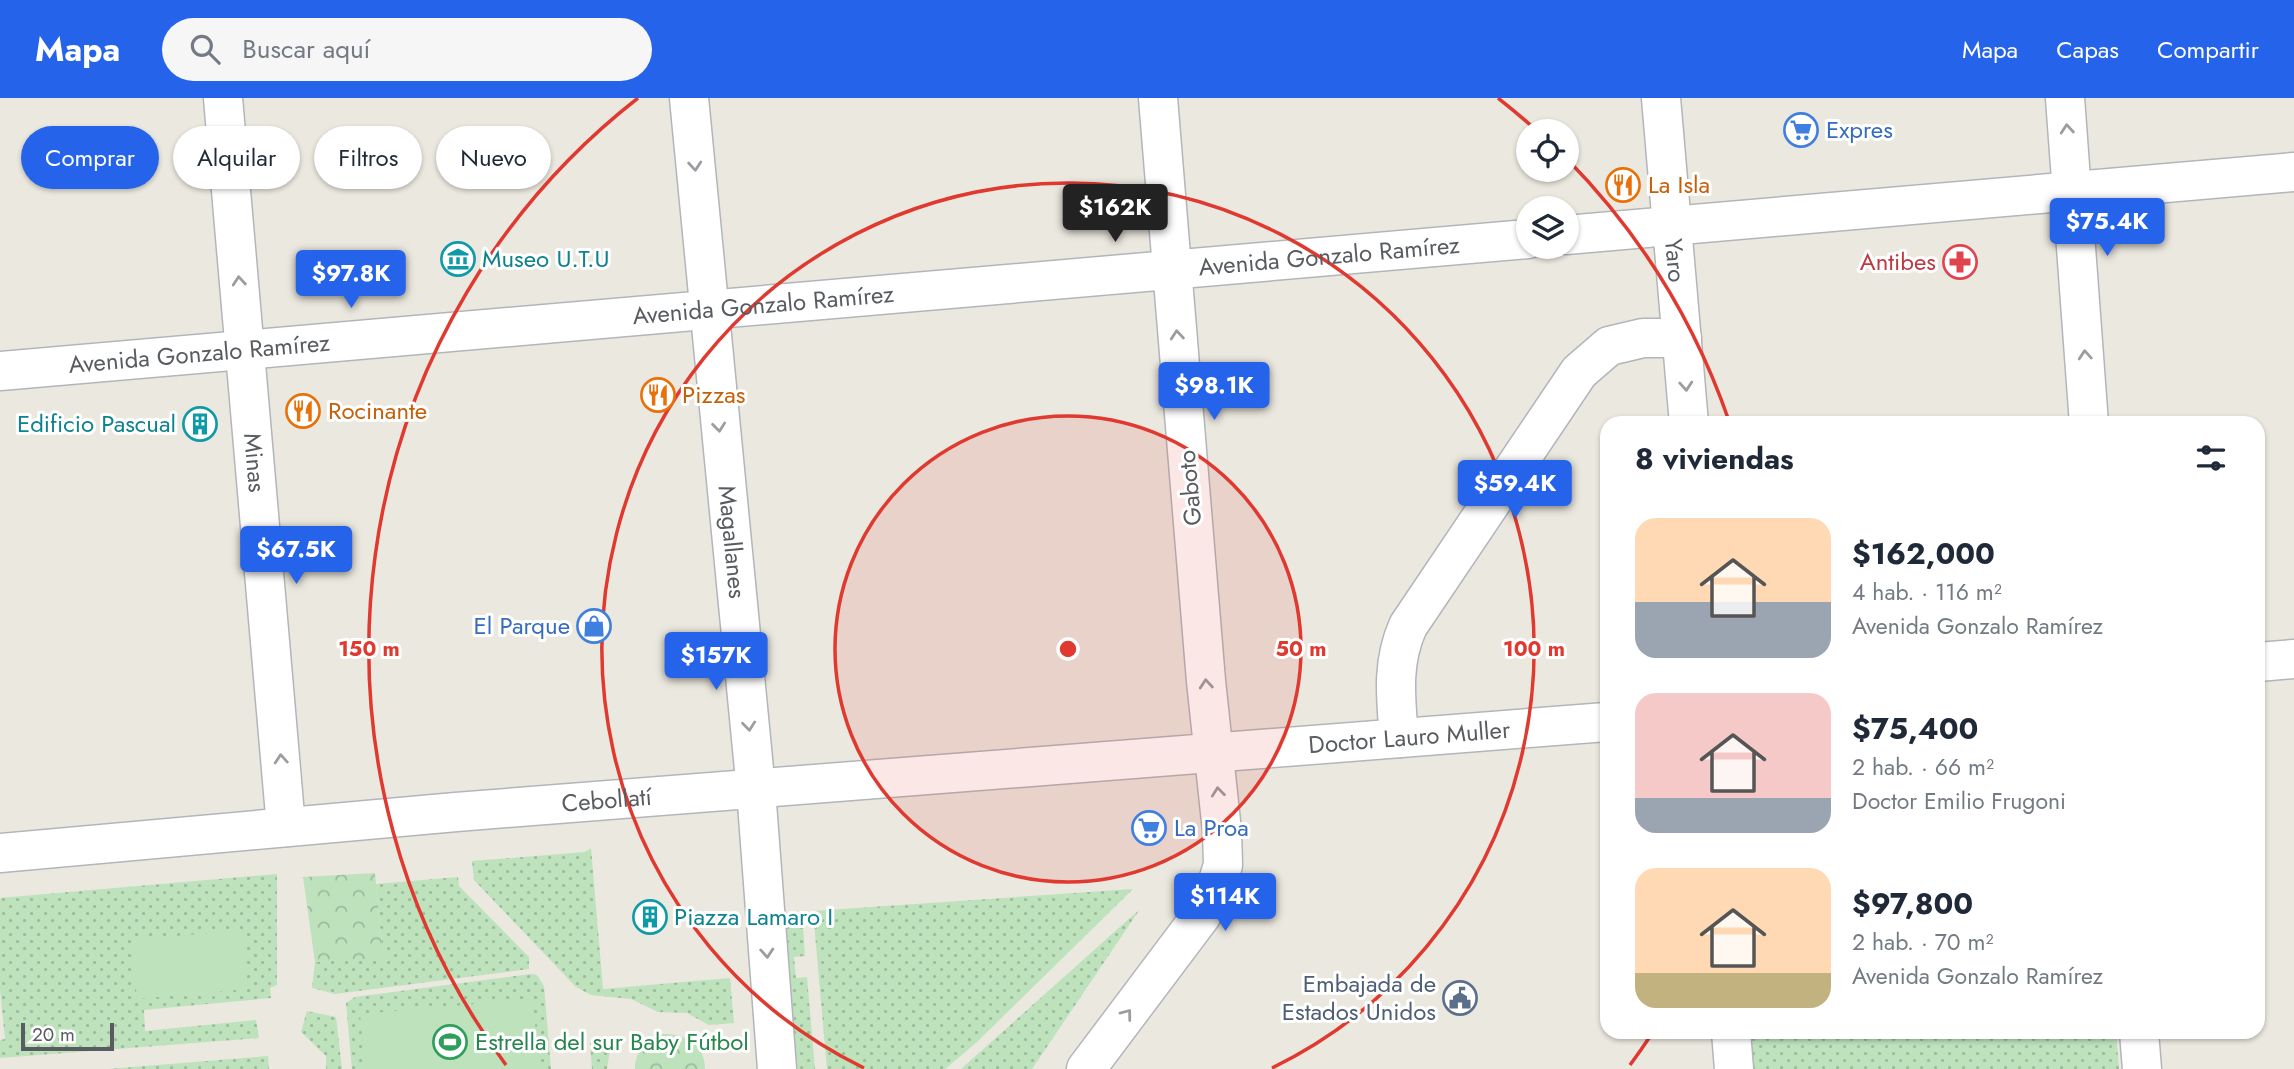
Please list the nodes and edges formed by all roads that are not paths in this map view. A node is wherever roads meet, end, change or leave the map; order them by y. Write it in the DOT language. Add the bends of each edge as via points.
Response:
graph roads {
  1 [pos="223,98"];
  2 [pos="689,98"];
  3 [pos="1158,98"];
  4 [pos="1661,98"];
  5 [pos="2065,98"];
  6 [pos="2294,172"];
  7 [pos="2073,191"];
  8 [pos="1674,226"];
  9 [pos="1579,234"];
  10 [pos="1516,240"];
  11 [pos="1172,269"];
  12 [pos="708,310"];
  13 [pos="1682,338"];
  14 [pos="246,349"];
  15 [pos="0,371"];
  16 [pos="1688,416"];
  17 [pos="2088,416"];
  18 [pos="2294,659"];
  19 [pos="2265,661"];
  20 [pos="1600,722"];
  21 [pos="1399,738"];
  22 [pos="1213,752"];
  23 [pos="755,790"];
  24 [pos="286,827"];
  25 [pos="0,853"];
  26 [pos="1732,1039"];
  27 [pos="2139,1039"];
  28 [pos="777,1069"];
  29 [pos="1086,1069"];
  30 [pos="1734,1069"];
  31 [pos="2142,1069"];
  14 -- 1 [label="street, Minas, one-way"];
  2 -- 12 [label="street, Magallanes, one-way"];
  3 -- 11 [label="street, Gaboto"];
  4 -- 8 [label="street, Yaro"];
  7 -- 5 [label="street, one-way"];
  6 -- 7 [label="street"];
  7 -- 8 [label="street"];
  17 -- 7 [label="street, one-way"];
  8 -- 9 [label="street"];
  8 -- 13 [label="street, Yaro"];
  10 -- 11 [label="street, Avenida Gonzalo Ramírez"];
  11 -- 12 [label="street, Avenida Gonzalo Ramírez"];
  22 -- 11 [label="street, Gaboto, one-way"];
  12 -- 14 [label="street, Avenida Gonzalo Ramírez"];
  12 -- 23 [label="street, Magallanes, one-way"];
  13 -- 16 [label="street, Yaro, one-way"];
  13 -- 21 [label="street" via="1643,338 1609,346 1579,372 1408,626 1395,669"];
  14 -- 15 [label="street, Avenida Gonzalo Ramírez"];
  24 -- 14 [label="street, Minas, one-way"];
  18 -- 19 [label="street"];
  20 -- 21 [label="street, Doctor Lauro Muller"];
  21 -- 22 [label="street, Doctor Lauro Muller"];
  22 -- 23 [label="street, Cebollatí"];
  29 -- 22 [label="street, Gaboto, one-way" via="1214,894 1223,865"];
  23 -- 24 [label="street, Cebollatí"];
  23 -- 28 [label="street, Magallanes, one-way"];
  24 -- 25 [label="street, Cebollatí"];
  26 -- 30 [label="street"];
  27 -- 31 [label="street"];
}
